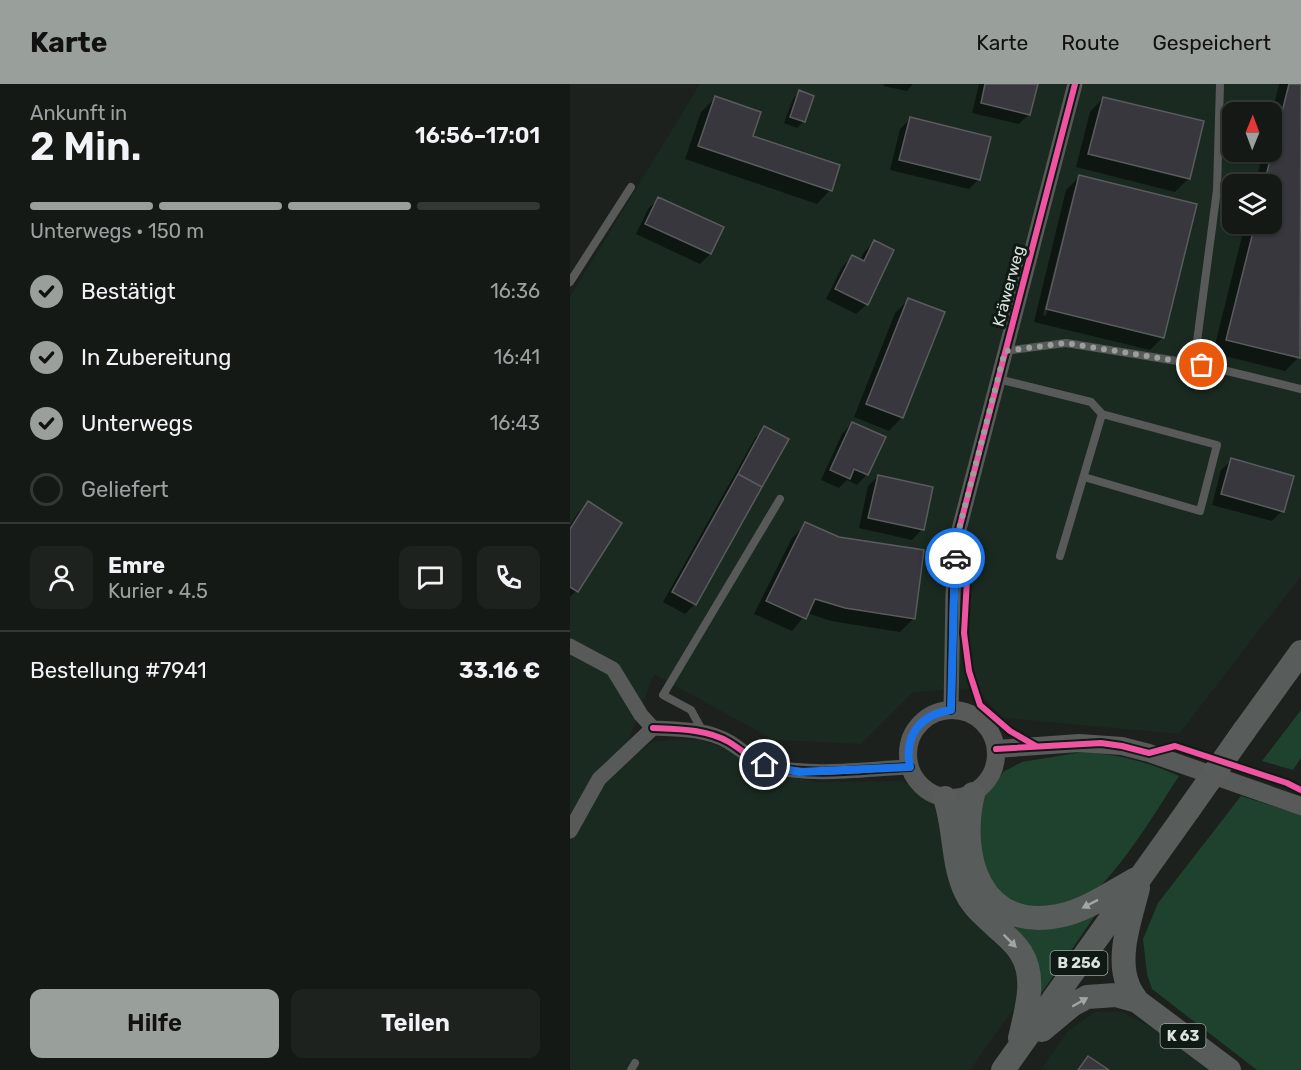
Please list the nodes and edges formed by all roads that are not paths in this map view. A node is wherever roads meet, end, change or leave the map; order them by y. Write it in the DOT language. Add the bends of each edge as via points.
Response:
graph roads {
  1 [pos="1074,84"];
  2 [pos="1220,84"];
  3 [pos="631,187"];
  4 [pos="570,282"];
  5 [pos="1005,351"];
  6 [pos="1194,364"];
  7 [pos="998,379"];
  8 [pos="1301,389"];
  9 [pos="1102,414"];
  10 [pos="1084,477"];
  11 [pos="780,499"];
  12 [pos="1060,556"];
  13 [pos="570,646"];
  14 [pos="1301,652"];
  15 [pos="951,710"];
  16 [pos="653,728"];
  17 [pos="704,733"];
  18 [pos="996,749"];
  19 [pos="910,767"];
  20 [pos="974,794"];
  21 [pos="945,798"];
  22 [pos="1301,806"];
  23 [pos="570,831"];
  24 [pos="1141,876"];
  25 [pos="1137,1001"];
  26 [pos="1017,1050"];
  27 [pos="1003,1070"];
  28 [pos="1229,1070"];
  1 -- 5 [label="street, Kräwerweg"];
  2 -- 6 [label="lane" via="1217,190"];
  3 -- 4 [label="lane"];
  5 -- 6 [label="lane, Kräwerweg" via="1066,343"];
  5 -- 7 [label="street, Kräwerweg"];
  6 -- 8 [label="lane, Kräwerweg"];
  7 -- 9 [label="lane" via="1091,402"];
  7 -- 15 [label="street, Kräwerweg" via="956,541"];
  9 -- 10 [label="lane"];
  9 -- 10 [label="lane" via="1217,445 1200,511"];
  10 -- 12 [label="lane"];
  11 -- 17 [label="lane" via="663,695 691,710"];
  13 -- 16 [label="street" via="613,669"];
  14 -- 24 [label="main road, B 256, bridge"];
  15 -- 18 [label="street" via="977,718 990,732"];
  15 -- 19 [label="street" via="929,717 913,734"];
  16 -- 17 [label="street"];
  16 -- 23 [label="street" via="599,779"];
  17 -- 19 [label="street" via="726,740 765,765 799,772"];
  18 -- 20 [label="street" via="989,779"];
  18 -- 22 [label="street" via="1079,743 1122,746"];
  19 -- 21 [label="street" via="920,784"];
  20 -- 21 [label="street"];
  24 -- 20 [label="main road, one-way" via="1060,916 1029,917 998,907 983,889 973,866 968,832"];
  21 -- 26 [label="main road, one-way" via="957,865 969,898 1016,946 1027,964 1028,999"];
  24 -- 25 [label="main road, K 63" via="1124,970"];
  24 -- 26 [label="main road, B 256"];
  26 -- 25 [label="main road, one-way" via="1087,997 1116,995"];
  25 -- 28 [label="main road, K 63"];
  26 -- 27 [label="main road, B 256"];
}
